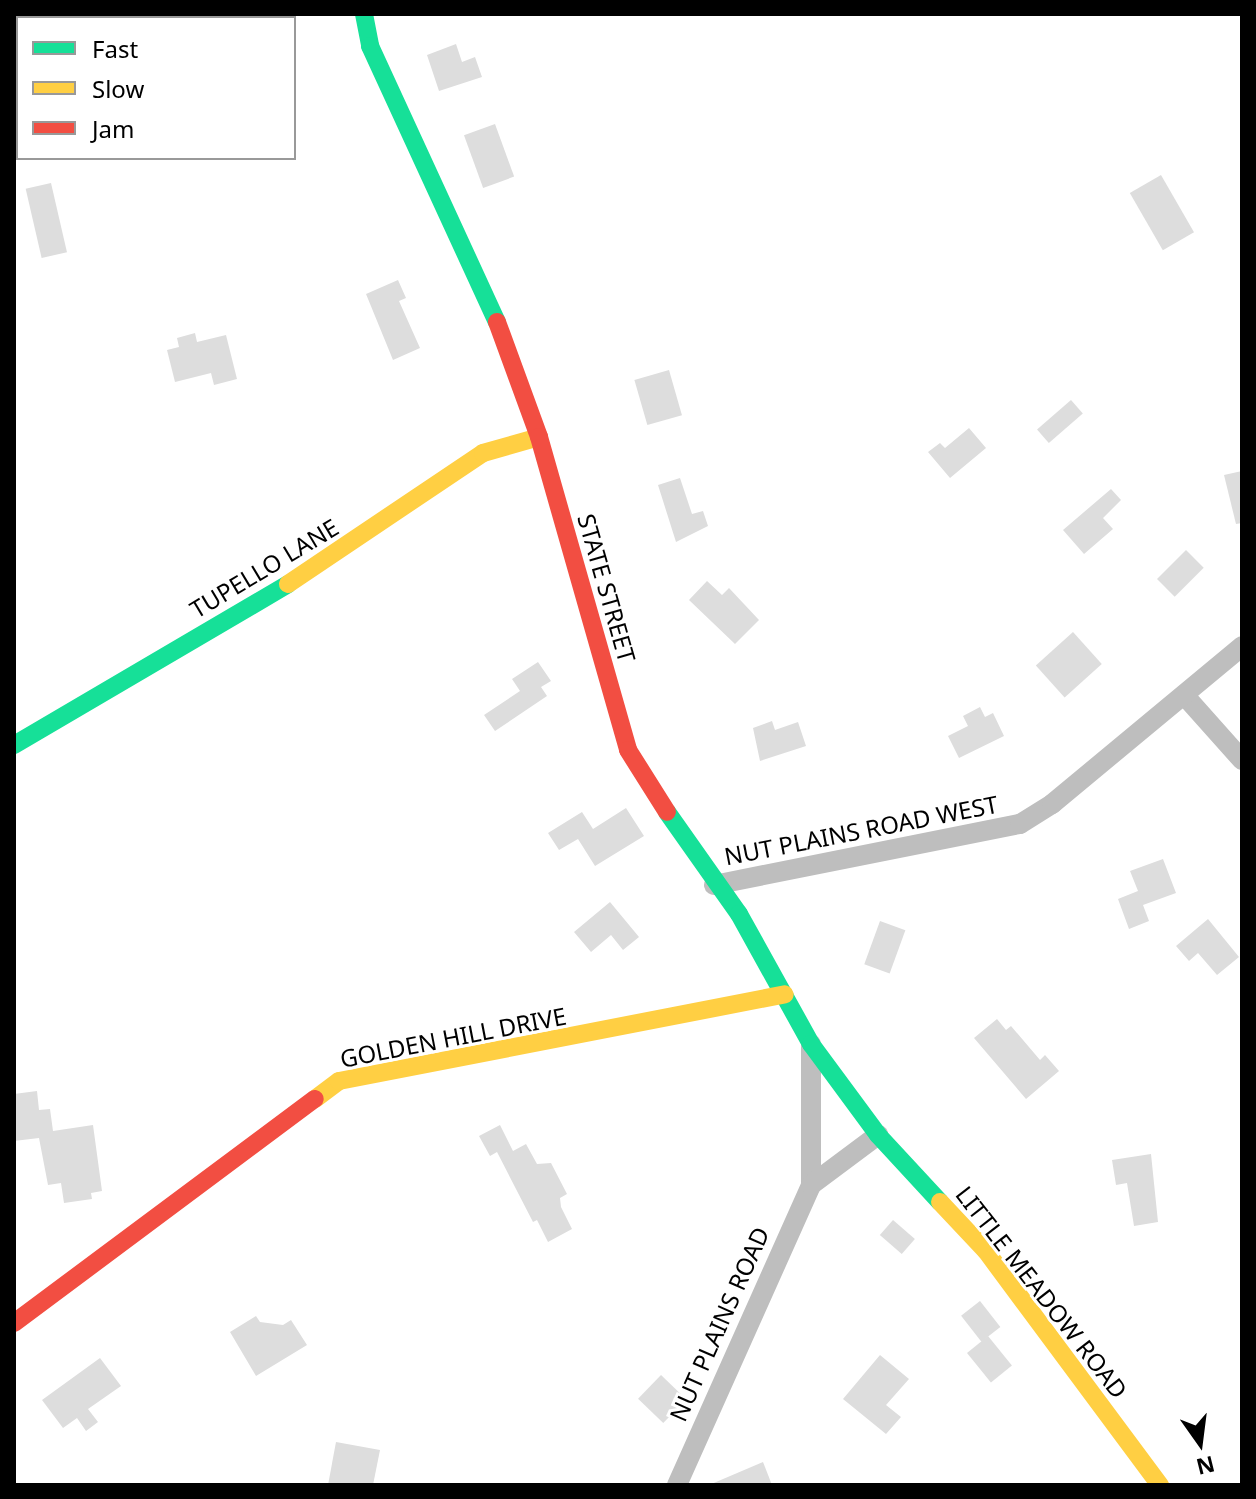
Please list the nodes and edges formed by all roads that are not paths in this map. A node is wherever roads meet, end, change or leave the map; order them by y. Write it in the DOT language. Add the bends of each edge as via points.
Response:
graph roads {
  1 [pos="364,14"];
  2 [pos="539,437"];
  3 [pos="1242,646"];
  4 [pos="1185,696"];
  5 [pos="14,745"];
  6 [pos="1242,760"];
  7 [pos="714,885"];
  8 [pos="785,994"];
  9 [pos="811,1044"];
  10 [pos="878,1135"];
  11 [pos="811,1185"];
  12 [pos="14,1323"];
  13 [pos="677,1485"];
  14 [pos="1160,1485"];
  1 -- 2 [label="street, STATE STREET" via="370,46 489,300"];
  2 -- 5 [label="street, TUPELLO LANE" via="483,453 334,557"];
  2 -- 7 [label="street, STATE STREET" via="628,750"];
  3 -- 4 [label="street, NUT PLAINS ROAD WEST"];
  4 -- 6 [label="street"];
  4 -- 7 [label="street, NUT PLAINS ROAD WEST" via="1020,824"];
  7 -- 8 [label="street, STATE STREET" via="739,914"];
  8 -- 9 [label="street, STATE STREET"];
  8 -- 12 [label="street, GOLDEN HILL DRIVE" via="339,1081"];
  9 -- 10 [label="street, STATE STREET"];
  9 -- 11 [label="street, NUT PLAINS ROAD"];
  10 -- 11 [label="street, NUT PLAINS ROAD"];
  10 -- 14 [label="street, LITTLE MEADOW ROAD" via="986,1251"];
  11 -- 13 [label="street, NUT PLAINS ROAD"];
}
